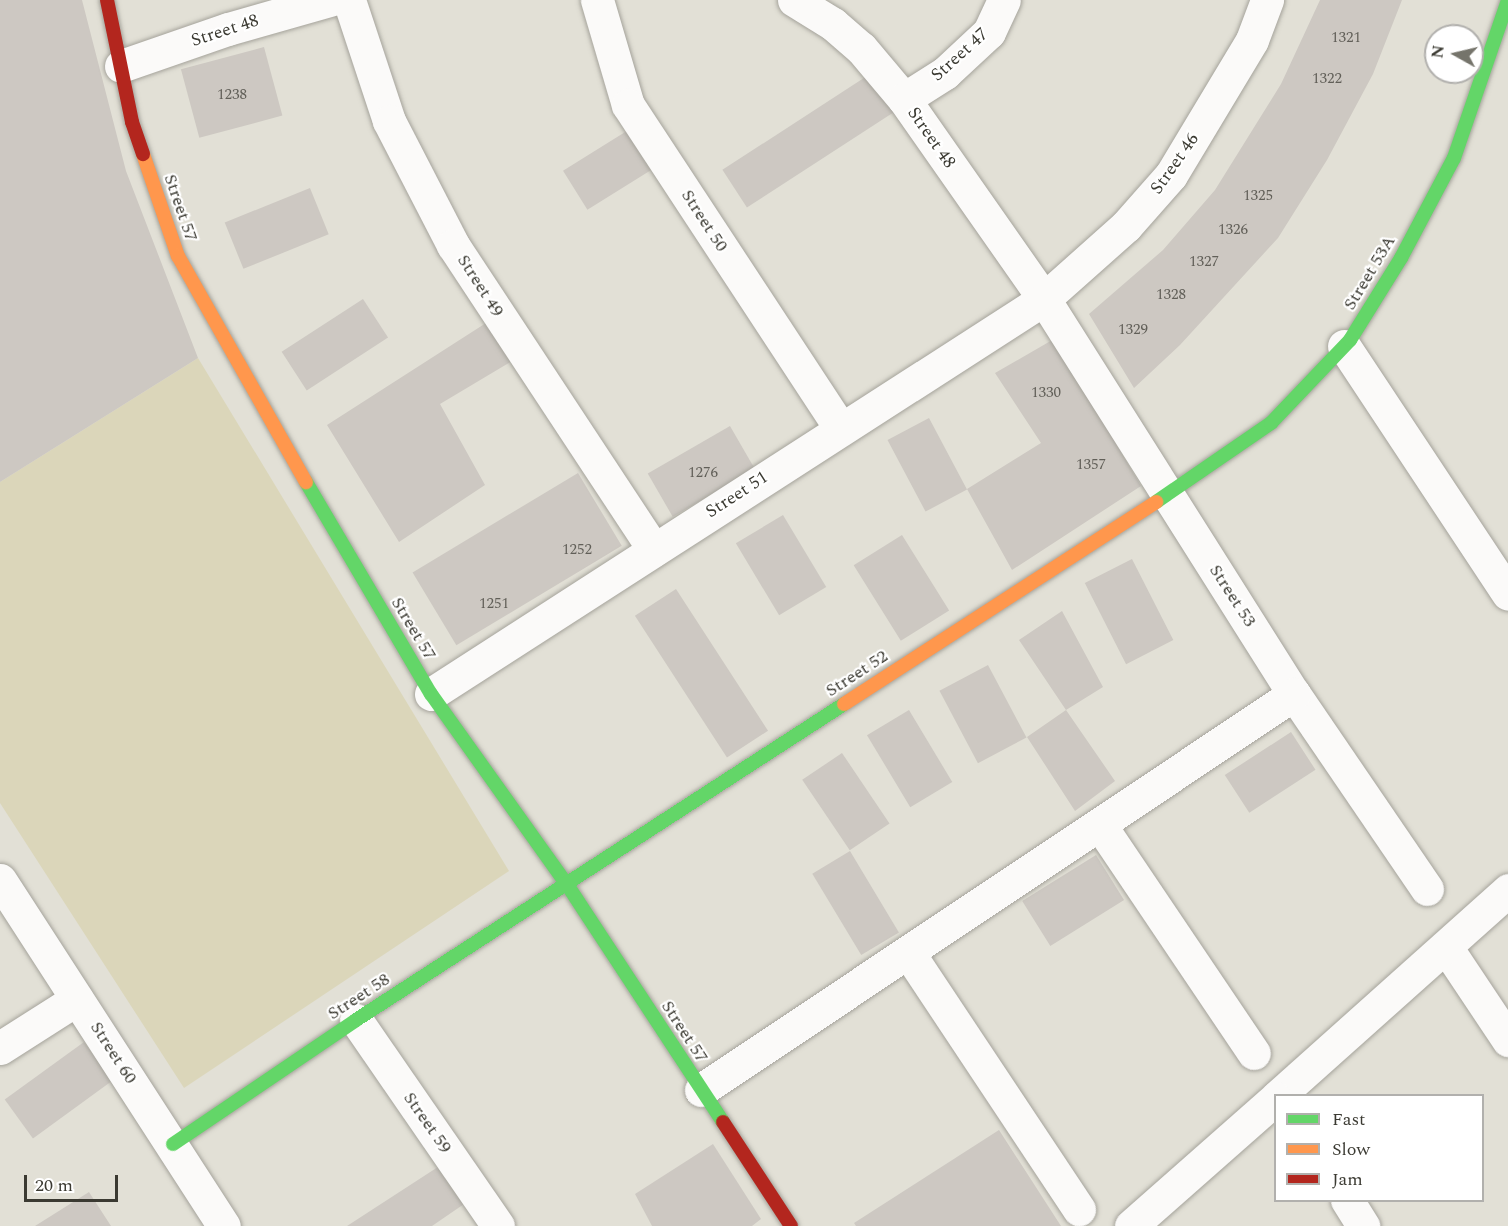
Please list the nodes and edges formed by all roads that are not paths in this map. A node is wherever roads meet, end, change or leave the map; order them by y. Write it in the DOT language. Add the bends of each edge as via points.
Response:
graph roads {
  1 [pos="107,0"];
  2 [pos="330,0"];
  3 [pos="349,0"];
  4 [pos="597,0"];
  5 [pos="794,0"];
  6 [pos="1004,0"];
  7 [pos="1267,0"];
  8 [pos="1508,0"];
  9 [pos="121,66"];
  10 [pos="904,99"];
  11 [pos="1044,299"];
  12 [pos="1344,346"];
  13 [pos="840,428"];
  14 [pos="1167,495"];
  15 [pos="654,550"];
  16 [pos="1508,594"];
  17 [pos="431,694"];
  18 [pos="1294,694"];
  19 [pos="1100,825"];
  20 [pos="0,880"];
  21 [pos="566,883"];
  22 [pos="1427,889"];
  23 [pos="1508,890"];
  24 [pos="1446,946"];
  25 [pos="908,952"];
  26 [pos="77,999"];
  27 [pos="356,1020"];
  28 [pos="1508,1040"];
  29 [pos="0,1048"];
  30 [pos="1254,1053"];
  31 [pos="701,1090"];
  32 [pos="1280,1094"];
  33 [pos="1274,1100"];
  34 [pos="173,1144"];
  35 [pos="1348,1202"];
  36 [pos="1080,1209"];
  37 [pos="224,1226"];
  38 [pos="498,1226"];
  39 [pos="791,1226"];
  40 [pos="1131,1226"];
  41 [pos="1363,1226"];
  1 -- 9 [label="street, Street 57"];
  2 -- 9 [label="street, Street 48" via="228,29"];
  3 -- 15 [label="street, Street 49" via="389,121 453,245"];
  4 -- 13 [label="street, Street 50" via="628,105"];
  5 -- 10 [label="street, Street 48" via="833,24 861,48"];
  6 -- 10 [label="street, Street 47" via="989,32 945,73"];
  7 -- 11 [label="street, Street 46" via="1252,40 1171,176 1126,226"];
  8 -- 12 [label="street, Street 53A" via="1454,158 1401,258"];
  9 -- 17 [label="street, Street 57" via="132,122 178,256 357,572"];
  10 -- 11 [label="street, Street 48"];
  11 -- 13 [label="street, Street 51"];
  11 -- 14 [label="street, Street 53"];
  12 -- 14 [label="street, Street 53A" via="1271,423"];
  12 -- 16 [label="street"];
  13 -- 15 [label="street, Street 51"];
  14 -- 18 [label="street, Street 53"];
  14 -- 21 [label="street, Street 52"];
  15 -- 17 [label="street, Street 51"];
  17 -- 21 [label="street, Street 57"];
  18 -- 19 [label="street"];
  18 -- 22 [label="street, Street 53"];
  19 -- 25 [label="street"];
  19 -- 30 [label="street"];
  20 -- 26 [label="street, Street 60"];
  21 -- 27 [label="street, Street 58"];
  21 -- 31 [label="street, Street 57"];
  23 -- 24 [label="street"];
  24 -- 28 [label="street"];
  24 -- 32 [label="street"];
  25 -- 31 [label="street"];
  25 -- 36 [label="street"];
  26 -- 29 [label="street"];
  26 -- 34 [label="street, Street 60"];
  27 -- 34 [label="street, Street 58"];
  27 -- 38 [label="street, Street 59"];
  31 -- 39 [label="street, Street 57"];
  33 -- 40 [label="street"];
  34 -- 37 [label="street, Street 60"];
  35 -- 41 [label="street"];
}
